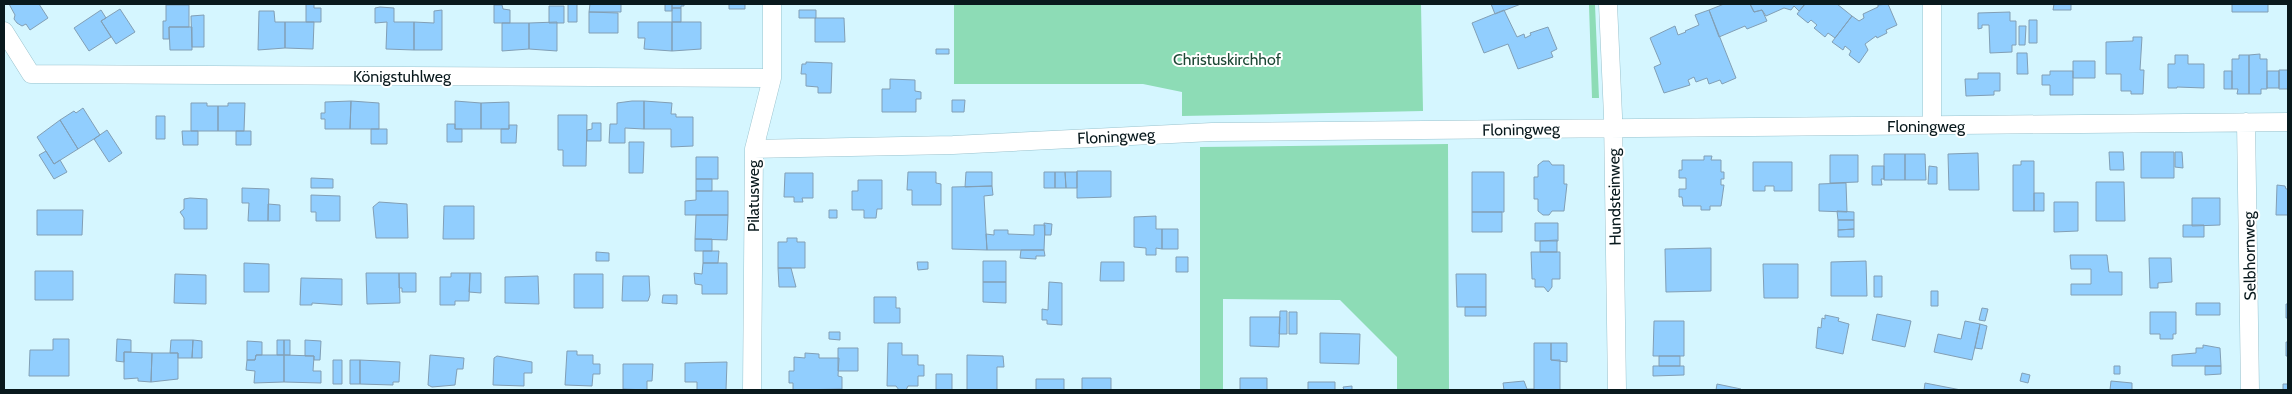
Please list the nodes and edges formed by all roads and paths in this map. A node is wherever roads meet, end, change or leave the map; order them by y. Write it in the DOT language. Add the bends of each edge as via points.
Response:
graph roads {
  1 [pos="772,4"];
  2 [pos="1608,4"];
  3 [pos="1932,4"];
  4 [pos="4,31"];
  5 [pos="772,78"];
  6 [pos="2246,122"];
  7 [pos="2288,122"];
  8 [pos="1932,126"];
  9 [pos="1614,127"];
  10 [pos="754,149"];
  11 [pos="752,390"];
  12 [pos="1616,390"];
  13 [pos="2250,390"];
  1 -- 5 [label="street, Pilatusweg"];
  2 -- 9 [label="street, Hundsteinweg"];
  3 -- 8 [label="street"];
  4 -- 5 [label="street, Königstuhlweg" via="31,74"];
  5 -- 10 [label="street, Pilatusweg"];
  6 -- 7 [label="street, Floningweg"];
  6 -- 8 [label="street, Floningweg"];
  6 -- 13 [label="street, Selbhornweg"];
  8 -- 9 [label="street, Floningweg"];
  9 -- 10 [label="street, Floningweg" via="1180,133 976,144"];
  9 -- 12 [label="street, Hundsteinweg"];
  10 -- 11 [label="street, Pilatusweg"];
}
